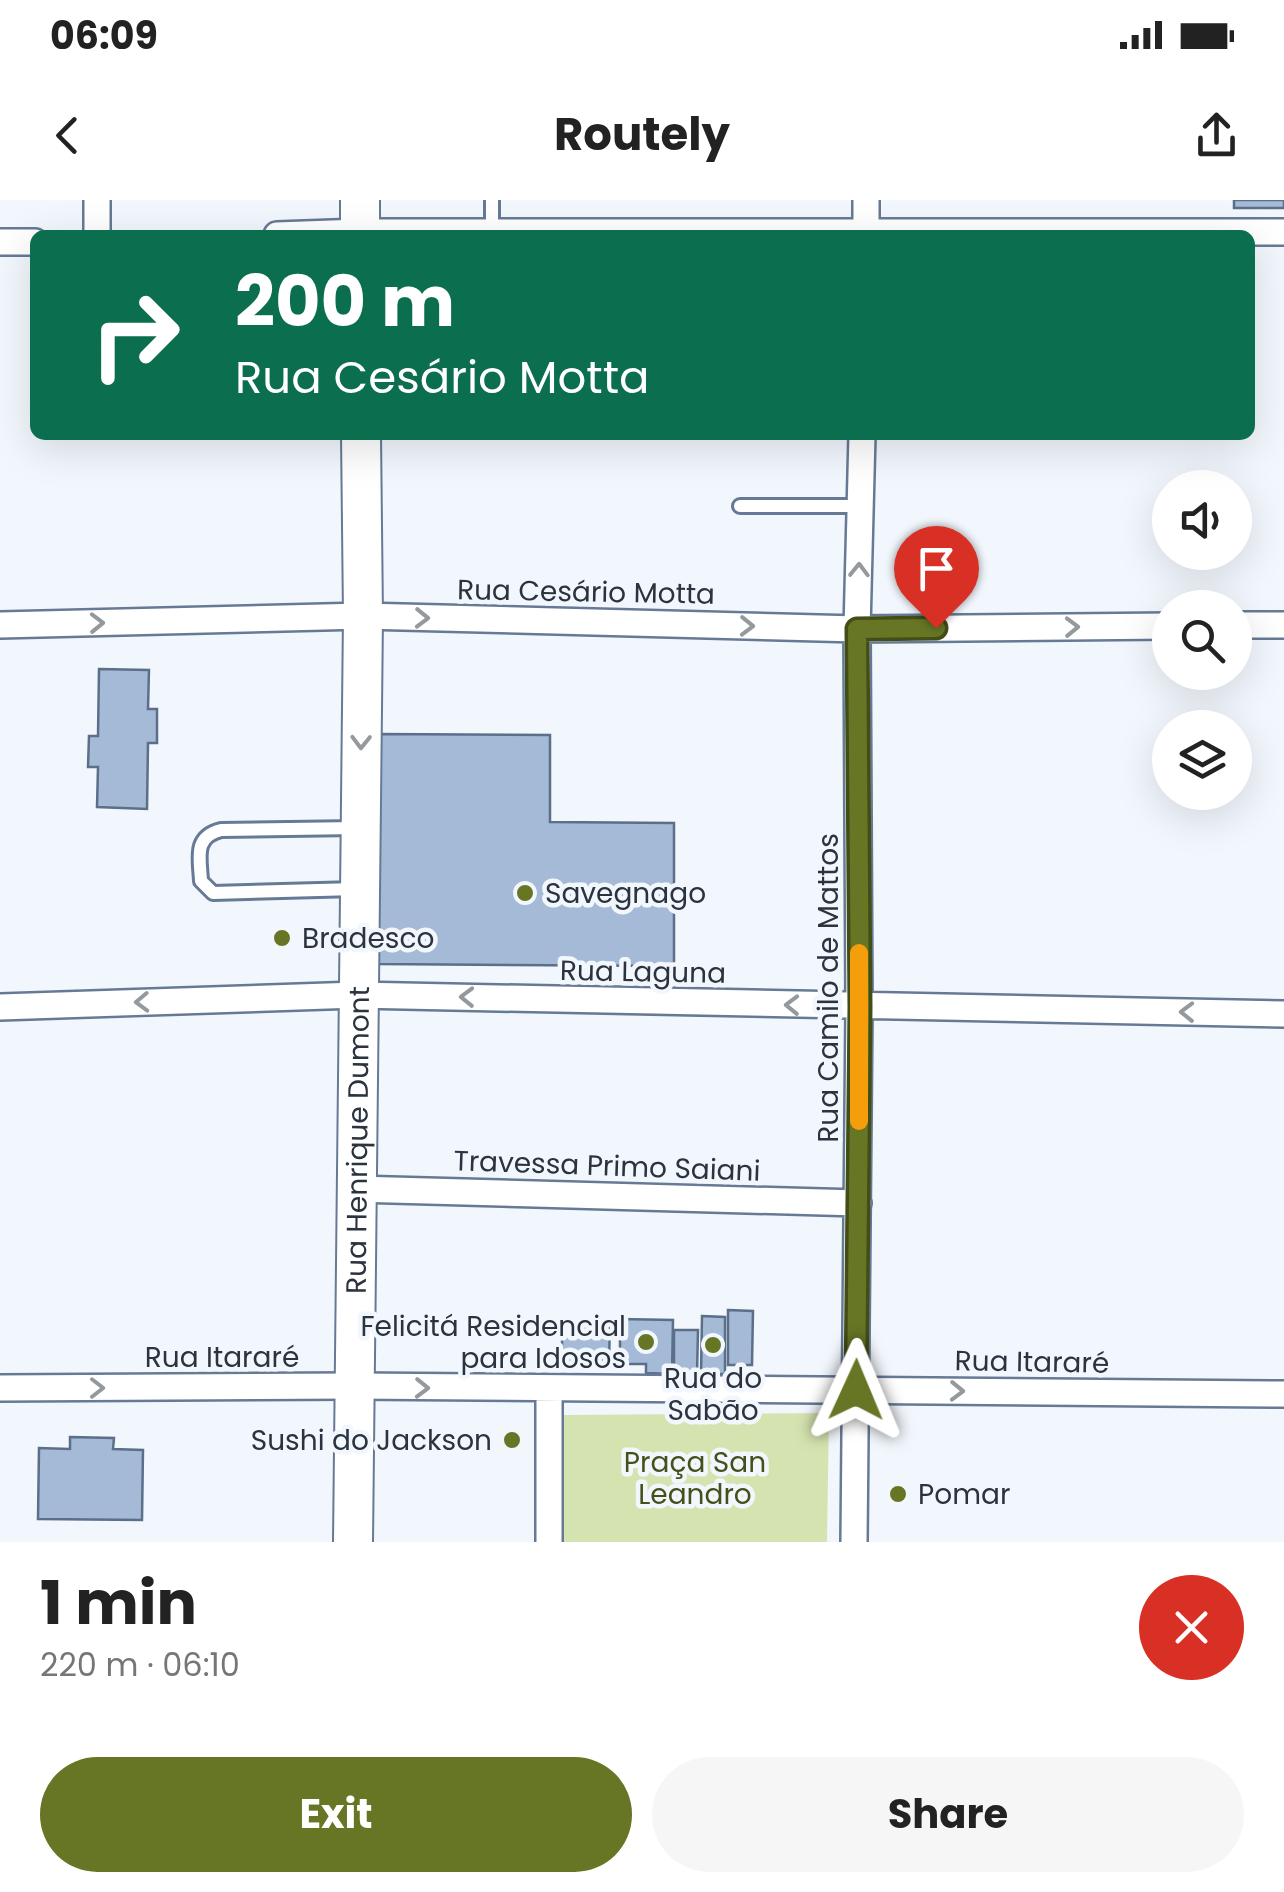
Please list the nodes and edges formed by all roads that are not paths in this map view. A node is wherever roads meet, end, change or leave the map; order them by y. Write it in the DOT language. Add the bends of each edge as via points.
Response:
graph roads {
  1 [pos="98,200"];
  2 [pos="492,200"];
  3 [pos="866,200"];
  4 [pos="360,222"];
  5 [pos="96,230"];
  6 [pos="309,230"];
  7 [pos="466,230"];
  8 [pos="492,230"];
  9 [pos="866,230"];
  10 [pos="1255,232"];
  11 [pos="1284,232"];
  12 [pos="0,242"];
  13 [pos="30,242"];
  14 [pos="361,440"];
  15 [pos="862,440"];
  16 [pos="740,506"];
  17 [pos="860,506"];
  18 [pos="362,616"];
  19 [pos="0,625"];
  20 [pos="1252,625"];
  21 [pos="1284,625"];
  22 [pos="1152,626"];
  23 [pos="857,629"];
  24 [pos="359,828"];
  25 [pos="358,888"];
  26 [pos="357,995"];
  27 [pos="0,1006"];
  28 [pos="860,1007"];
  29 [pos="1284,1014"];
  30 [pos="355,1189"];
  31 [pos="858,1203"];
  32 [pos="354,1386"];
  33 [pos="0,1388"];
  34 [pos="549,1390"];
  35 [pos="856,1390"];
  36 [pos="1284,1394"];
  37 [pos="354,1542"];
  38 [pos="549,1542"];
  39 [pos="854,1542"];
  1 -- 5 [label="street"];
  2 -- 8 [label="lane"];
  3 -- 9 [label="street"];
  4 -- 6 [label="street"];
  4 -- 7 [label="street"];
  10 -- 11 [label="street"];
  12 -- 13 [label="street"];
  14 -- 18 [label="street, Rua Henrique Dumont"];
  15 -- 17 [label="street, Rua Camilo de Mattos"];
  16 -- 17 [label="lane"];
  23 -- 17 [label="street, Rua Camilo de Mattos, one-way"];
  19 -- 18 [label="street, Rua Cesário Motta, one-way"];
  18 -- 23 [label="street, Rua Cesário Motta, one-way"];
  18 -- 24 [label="street, Rua Henrique Dumont, one-way"];
  20 -- 21 [label="street"];
  23 -- 22 [label="street, Rua Cesário Motta, one-way"];
  23 -- 28 [label="street, Rua Camilo de Mattos"];
  24 -- 25 [label="street, Rua Henrique Dumont"];
  24 -- 25 [label="lane" via="221,830 200,846 202,882 213,894"];
  25 -- 26 [label="street, Rua Henrique Dumont"];
  26 -- 27 [label="street, Rua Laguna, one-way"];
  28 -- 26 [label="street, Rua Laguna, one-way"];
  26 -- 30 [label="street, Rua Henrique Dumont"];
  29 -- 28 [label="street, Rua Laguna, one-way"];
  28 -- 31 [label="street, Rua Camilo de Mattos"];
  30 -- 31 [label="street, Travessa Primo Saiani"];
  30 -- 32 [label="street, Rua Henrique Dumont"];
  31 -- 35 [label="street, Rua Camilo de Mattos"];
  33 -- 32 [label="street, Rua Itararé, one-way"];
  32 -- 34 [label="street, Rua Itararé, one-way"];
  32 -- 37 [label="street, Rua Henrique Dumont"];
  34 -- 35 [label="street, Rua Itararé"];
  34 -- 38 [label="street"];
  35 -- 36 [label="street, Rua Itararé, one-way"];
  35 -- 39 [label="street, Rua Camilo de Mattos"];
}
